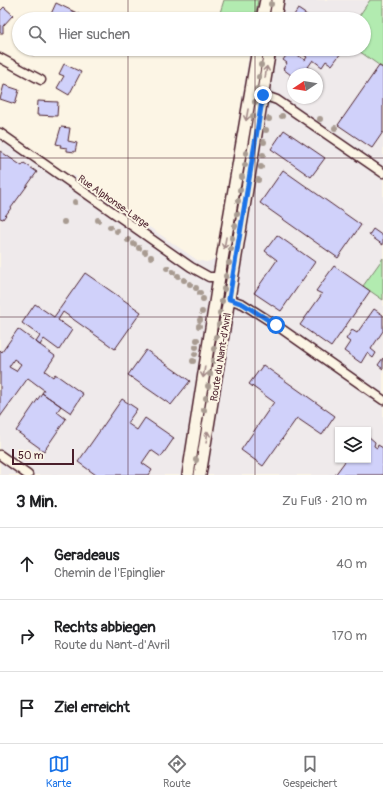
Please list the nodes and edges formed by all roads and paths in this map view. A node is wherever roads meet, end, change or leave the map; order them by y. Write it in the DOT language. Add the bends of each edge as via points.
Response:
graph roads {
  1 [pos="266,0"];
  2 [pos="278,0"];
  3 [pos="263,12"];
  4 [pos="276,12"];
  5 [pos="257,56"];
  6 [pos="269,56"];
  7 [pos="0,58"];
  8 [pos="41,80"];
  9 [pos="263,95"];
  10 [pos="0,133"];
  11 [pos="383,173"];
  12 [pos="219,277"];
  13 [pos="229,299"];
  14 [pos="383,400"];
  15 [pos="0,455"];
  16 [pos="28,475"];
  17 [pos="188,475"];
  18 [pos="200,475"];
  1 -- 3 [label="main road"];
  2 -- 4 [label="main road"];
  5 -- 12 [label="main road, Route du Nant-d'Avril, one-way"];
  9 -- 6 [label="main road, Route du Nant-d'Avril, one-way"];
  7 -- 8 [label="street"];
  9 -- 11 [label="street" via="277,100"];
  9 -- 13 [label="main road, Route du Nant-d'Avril"];
  10 -- 12 [label="street, Rue Alphonse-Large" via="191,267 205,275"];
  12 -- 17 [label="main road, Route du Nant-d'Avril, one-way"];
  13 -- 14 [label="street" via="243,304 276,325"];
  18 -- 13 [label="main road, Route du Nant-d'Avril, one-way"];
  15 -- 16 [label="street"];
}
